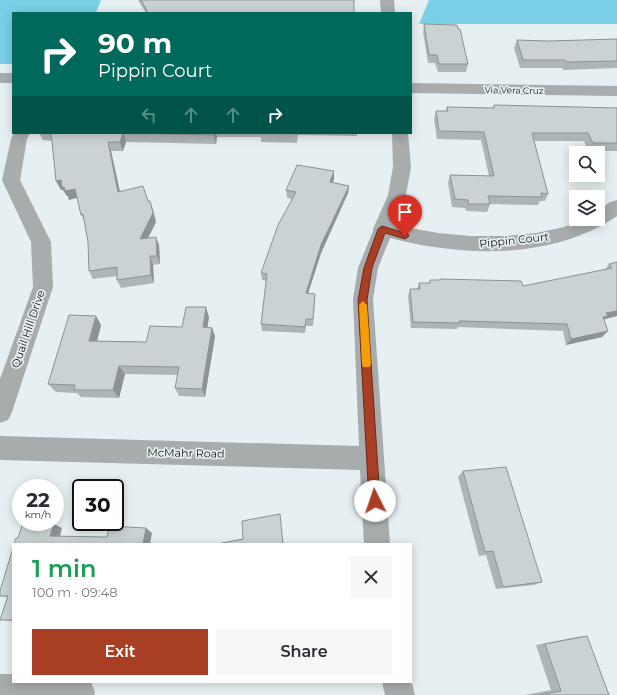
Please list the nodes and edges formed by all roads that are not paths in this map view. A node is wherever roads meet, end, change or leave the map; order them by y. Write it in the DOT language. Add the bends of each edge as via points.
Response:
graph roads {
  1 [pos="387,0"];
  2 [pos="388,12"];
  3 [pos="0,78"];
  4 [pos="12,78"];
  5 [pos="412,88"];
  6 [pos="617,91"];
  7 [pos="22,134"];
  8 [pos="400,134"];
  9 [pos="617,206"];
  10 [pos="382,229"];
  11 [pos="0,412"];
  12 [pos="0,448"];
  13 [pos="372,458"];
  14 [pos="377,543"];
  15 [pos="397,683"];
  16 [pos="0,688"];
  17 [pos="80,692"];
  18 [pos="400,695"];
  1 -- 2 [label="street"];
  3 -- 4 [label="street"];
  5 -- 6 [label="street, Via Vera Cruz"];
  7 -- 11 [label="street, Quail Hill Drive" via="11,180 41,242 43,287"];
  8 -- 10 [label="street" via="402,167 397,195"];
  9 -- 10 [label="street, Pippin Court" via="583,228 547,238 481,245 405,236"];
  10 -- 13 [label="street" via="368,268 363,300"];
  12 -- 13 [label="street, McMahr Road"];
  13 -- 14 [label="street"];
  15 -- 18 [label="street"];
  16 -- 17 [label="street"];
}
